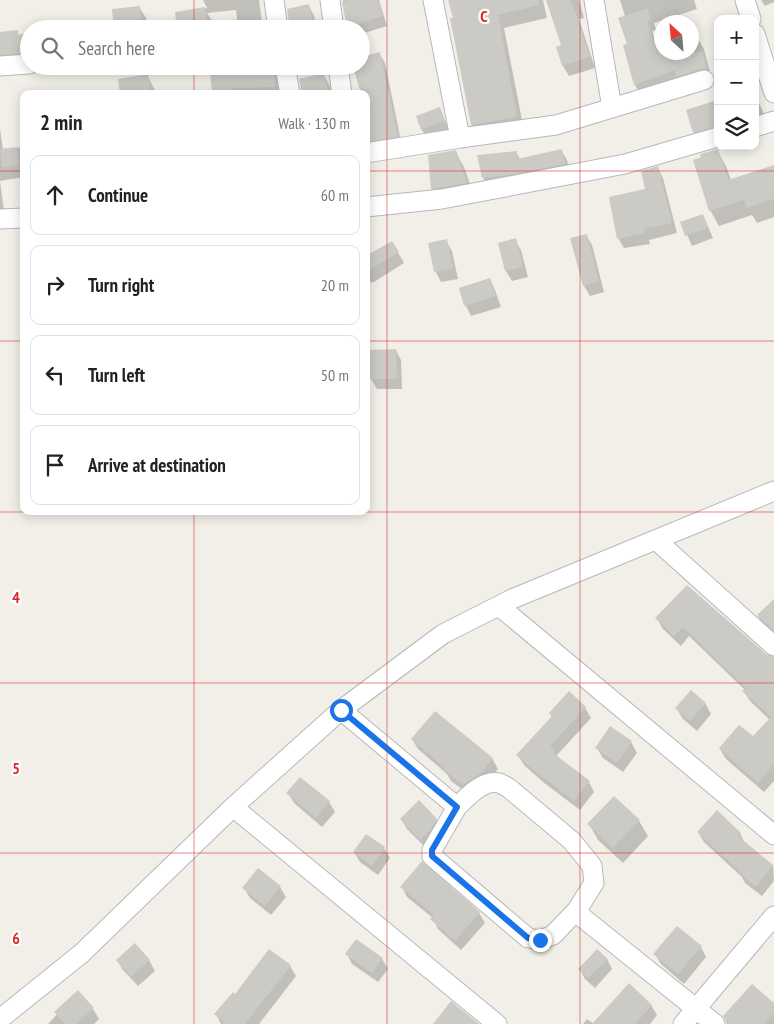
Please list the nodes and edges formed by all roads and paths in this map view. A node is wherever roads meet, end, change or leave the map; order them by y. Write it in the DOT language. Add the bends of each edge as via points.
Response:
graph roads {
  1 [pos="274,0"];
  2 [pos="330,0"];
  3 [pos="433,0"];
  4 [pos="594,0"];
  5 [pos="745,0"];
  6 [pos="750,15"];
  7 [pos="277,20"];
  8 [pos="333,20"];
  9 [pos="759,46"];
  10 [pos="20,65"];
  11 [pos="0,66"];
  12 [pos="287,75"];
  13 [pos="339,75"];
  14 [pos="704,80"];
  15 [pos="289,90"];
  16 [pos="341,90"];
  17 [pos="774,93"];
  18 [pos="612,108"];
  19 [pos="774,121"];
  20 [pos="759,125"];
  21 [pos="460,138"];
  22 [pos="714,139"];
  23 [pos="370,152"];
  24 [pos="370,207"];
  25 [pos="20,218"];
  26 [pos="0,219"];
  27 [pos="774,492"];
  28 [pos="656,540"];
  29 [pos="499,606"];
  30 [pos="774,646"];
  31 [pos="341,710"];
  32 [pos="233,807"];
  33 [pos="457,807"];
  34 [pos="774,835"];
  35 [pos="577,910"];
  36 [pos="774,916"];
  37 [pos="696,1009"];
  38 [pos="0,1019"];
  39 [pos="497,1024"];
  40 [pos="683,1024"];
  41 [pos="714,1024"];
  1 -- 7 [label="street"];
  2 -- 8 [label="street"];
  3 -- 21 [label="street"];
  4 -- 18 [label="street"];
  5 -- 6 [label="street"];
  9 -- 17 [label="street"];
  10 -- 11 [label="street"];
  12 -- 15 [label="street"];
  13 -- 16 [label="street"];
  14 -- 18 [label="street"];
  18 -- 21 [label="street" via="556,125"];
  19 -- 20 [label="street"];
  21 -- 23 [label="street"];
  22 -- 24 [label="street" via="625,164 442,199"];
  25 -- 26 [label="street"];
  27 -- 28 [label="street"];
  28 -- 29 [label="street"];
  28 -- 30 [label="street"];
  29 -- 31 [label="street" via="443,634"];
  29 -- 34 [label="street"];
  31 -- 32 [label="street"];
  31 -- 33 [label="street"];
  32 -- 38 [label="street" via="82,953"];
  32 -- 39 [label="street"];
  33 -- 35 [label="street" via="485,784 499,782 572,841 592,866 594,883"];
  33 -- 35 [label="street" via="432,850 432,856 440,863 528,938 540,940 553,935"];
  35 -- 37 [label="street"];
  36 -- 37 [label="street"];
  37 -- 40 [label="street"];
  37 -- 41 [label="street"];
}
